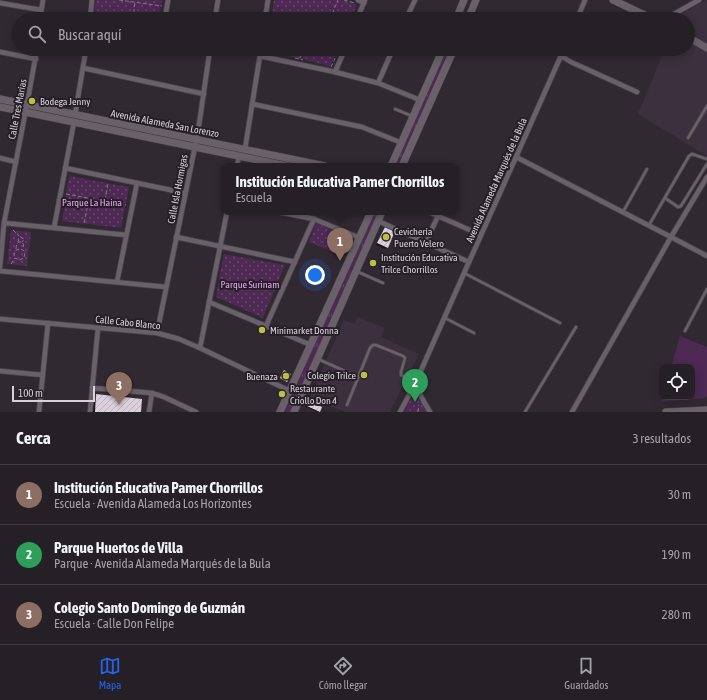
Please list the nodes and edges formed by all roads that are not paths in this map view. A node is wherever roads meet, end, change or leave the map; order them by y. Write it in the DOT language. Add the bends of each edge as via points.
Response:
graph roads {
  1 [pos="43,0"];
  2 [pos="92,0"];
  3 [pos="168,0"];
  4 [pos="218,0"];
  5 [pos="268,0"];
  6 [pos="415,0"];
  7 [pos="464,0"];
  8 [pos="476,0"];
  9 [pos="585,0"];
  10 [pos="613,0"];
  11 [pos="699,0"];
  12 [pos="365,1"];
  13 [pos="357,2"];
  14 [pos="0,3"];
  15 [pos="41,10"];
  16 [pos="91,12"];
  17 [pos="166,12"];
  18 [pos="216,12"];
  19 [pos="266,12"];
  20 [pos="360,12"];
  21 [pos="409,12"];
  22 [pos="459,12"];
  23 [pos="471,12"];
  24 [pos="580,12"];
  25 [pos="638,12"];
  26 [pos="678,12"];
  27 [pos="695,41"];
  28 [pos="707,48"];
  29 [pos="0,52"];
  30 [pos="12,54"];
  31 [pos="21,56"];
  32 [pos="36,56"];
  33 [pos="85,56"];
  34 [pos="209,56"];
  35 [pos="260,56"];
  36 [pos="342,56"];
  37 [pos="390,56"];
  38 [pos="440,56"];
  39 [pos="451,56"];
  40 [pos="561,56"];
  41 [pos="36,59"];
  42 [pos="83,68"];
  43 [pos="335,72"];
  44 [pos="378,83"];
  45 [pos="637,92"];
  46 [pos="204,94"];
  47 [pos="0,99"];
  48 [pos="420,100"];
  49 [pos="27,104"];
  50 [pos="252,104"];
  51 [pos="707,106"];
  52 [pos="0,107"];
  53 [pos="395,109"];
  54 [pos="26,112"];
  55 [pos="76,115"];
  56 [pos="413,116"];
  57 [pos="74,122"];
  58 [pos="688,138"];
  59 [pos="195,143"];
  60 [pos="402,143"];
  61 [pos="245,149"];
  62 [pos="239,156"];
  63 [pos="516,157"];
  64 [pos="0,158"];
  65 [pos="707,159"];
  66 [pos="16,162"];
  67 [pos="238,163"];
  68 [pos="273,163"];
  69 [pos="311,163"];
  70 [pos="392,163"];
  71 [pos="403,163"];
  72 [pos="707,164"];
  73 [pos="65,168"];
  74 [pos="647,169"];
  75 [pos="707,177"];
  76 [pos="137,183"];
  77 [pos="185,193"];
  78 [pos="665,198"];
  79 [pos="623,212"];
  80 [pos="226,215"];
  81 [pos="294,215"];
  82 [pos="370,215"];
  83 [pos="381,215"];
  84 [pos="438,216"];
  85 [pos="314,219"];
  86 [pos="378,221"];
  87 [pos="4,223"];
  88 [pos="649,225"];
  89 [pos="54,228"];
  90 [pos="126,235"];
  91 [pos="481,235"];
  92 [pos="176,237"];
  93 [pos="672,237"];
  94 [pos="360,238"];
  95 [pos="426,242"];
  96 [pos="220,246"];
  97 [pos="707,256"];
  98 [pos="295,262"];
  99 [pos="469,262"];
  100 [pos="0,267"];
  101 [pos="0,271"];
  102 [pos="356,271"];
  103 [pos="464,273"];
  104 [pos="117,282"];
  105 [pos="383,283"];
  106 [pos="166,287"];
  107 [pos="707,289"];
  108 [pos="209,302"];
  109 [pos="445,318"];
  110 [pos="0,319"];
  111 [pos="48,323"];
  112 [pos="560,323"];
  113 [pos="266,326"];
  114 [pos="576,327"];
  115 [pos="98,328"];
  116 [pos="685,331"];
  117 [pos="157,333"];
  118 [pos="474,333"];
  119 [pos="311,345"];
  120 [pos="200,348"];
  121 [pos="317,359"];
  122 [pos="0,371"];
  123 [pos="43,375"];
  124 [pos="358,377"];
  125 [pos="415,384"];
  126 [pos="92,388"];
  127 [pos="290,390"];
  128 [pos="152,393"];
  129 [pos="347,405"];
  130 [pos="707,410"];
  131 [pos="39,412"];
  132 [pos="90,412"];
  133 [pos="149,412"];
  134 [pos="196,412"];
  135 [pos="280,412"];
  136 [pos="294,412"];
  137 [pos="400,412"];
  138 [pos="430,412"];
  139 [pos="525,412"];
  140 [pos="572,412"];
  141 [pos="666,412"];
  1 -- 15 [label="street"];
  2 -- 16 [label="street"];
  3 -- 17 [label="street"];
  4 -- 18 [label="street"];
  5 -- 19 [label="street"];
  6 -- 21 [label="street"];
  7 -- 22 [label="main road"];
  8 -- 23 [label="main road"];
  9 -- 24 [label="street"];
  10 -- 25 [label="main road"];
  11 -- 26 [label="street"];
  12 -- 13 [label="street"];
  12 -- 20 [label="street"];
  14 -- 15 [label="street"];
  27 -- 28 [label="main road"];
  29 -- 30 [label="street"];
  31 -- 41 [label="street"];
  32 -- 41 [label="street, Calle Tres Marías"];
  33 -- 42 [label="street"];
  34 -- 46 [label="street, Calle Isla Hormigas"];
  35 -- 43 [label="street"];
  35 -- 50 [label="street"];
  36 -- 43 [label="street"];
  37 -- 44 [label="street"];
  38 -- 48 [label="main road"];
  39 -- 71 [label="main road"];
  40 -- 45 [label="street"];
  40 -- 63 [label="street, Avenida Alameda Marqués de la Bula"];
  41 -- 49 [label="street, Calle Tres Marías"];
  42 -- 46 [label="street"];
  42 -- 55 [label="street"];
  43 -- 44 [label="street"];
  44 -- 48 [label="street"];
  46 -- 59 [label="street, Calle Isla Hormigas"];
  47 -- 49 [label="main road, Avenida Alameda San Lorenzo"];
  48 -- 56 [label="main road"];
  49 -- 54 [label="street, Calle Tres Marías"];
  49 -- 55 [label="main road, Avenida Alameda San Lorenzo"];
  50 -- 60 [label="street" via="362,127"];
  50 -- 61 [label="street"];
  51 -- 58 [label="lane"];
  52 -- 54 [label="main road, Avenida Alameda San Lorenzo"];
  53 -- 56 [label="lane"];
  54 -- 57 [label="main road, Avenida Alameda San Lorenzo"];
  54 -- 66 [label="street, Calle Tres Marías"];
  55 -- 59 [label="main road, Avenida Alameda San Lorenzo"];
  56 -- 60 [label="main road"];
  57 -- 59 [label="main road, Avenida Alameda San Lorenzo"];
  57 -- 73 [label="street"];
  59 -- 61 [label="main road, Avenida Alameda San Lorenzo"];
  59 -- 62 [label="main road, Avenida Alameda San Lorenzo"];
  59 -- 77 [label="street, Calle Isla Hormigas"];
  60 -- 70 [label="main road"];
  61 -- 69 [label="main road, Avenida Alameda San Lorenzo"];
  62 -- 67 [label="street"];
  62 -- 68 [label="main road, Avenida Alameda San Lorenzo"];
  63 -- 79 [label="street"];
  63 -- 91 [label="street, Avenida Alameda Marqués de la Bula"];
  64 -- 66 [label="street"];
  65 -- 78 [label="lane" via="690,154"];
  66 -- 87 [label="street, Calle Tres Marías"];
  72 -- 78 [label="lane" via="681,206 678,207"];
  73 -- 76 [label="street"];
  73 -- 89 [label="street"];
  74 -- 79 [label="lane"];
  75 -- 93 [label="street"];
  76 -- 77 [label="street"];
  76 -- 90 [label="street"];
  77 -- 92 [label="street, Calle Isla Hormigas"];
  78 -- 88 [label="lane"];
  79 -- 88 [label="street"];
  80 -- 96 [label="street"];
  81 -- 85 [label="street"];
  82 -- 94 [label="main road"];
  83 -- 86 [label="main road"];
  84 -- 91 [label="street"];
  84 -- 95 [label="street"];
  85 -- 94 [label="street"];
  85 -- 98 [label="street"];
  86 -- 95 [label="street"];
  86 -- 102 [label="main road"];
  87 -- 89 [label="street"];
  87 -- 100 [label="street, Calle Tres Marías"];
  88 -- 93 [label="street"];
  89 -- 90 [label="street"];
  90 -- 104 [label="street"];
  91 -- 99 [label="street, Avenida Alameda Marqués de la Bula"];
  92 -- 96 [label="street"];
  92 -- 106 [label="street, Calle Isla Hormigas"];
  93 -- 97 [label="street"];
  93 -- 140 [label="street"];
  94 -- 119 [label="main road"];
  95 -- 99 [label="street"];
  96 -- 98 [label="street"];
  96 -- 108 [label="street"];
  98 -- 113 [label="street"];
  99 -- 103 [label="street, Avenida Alameda Marqués de la Bula"];
  101 -- 104 [label="street"];
  102 -- 105 [label="lane"];
  102 -- 121 [label="main road"];
  103 -- 109 [label="street, Avenida Alameda Marqués de la Bula"];
  103 -- 112 [label="lane"];
  104 -- 106 [label="street"];
  106 -- 117 [label="street, Calle Isla Hormigas"];
  107 -- 116 [label="lane"];
  108 -- 113 [label="street"];
  108 -- 120 [label="street"];
  109 -- 118 [label="lane"];
  109 -- 125 [label="street, Avenida Alameda Marqués de la Bula"];
  110 -- 111 [label="street, Calle Cabo Blanco"];
  111 -- 115 [label="street, Calle Cabo Blanco"];
  111 -- 123 [label="street"];
  113 -- 119 [label="street"];
  114 -- 139 [label="lane"];
  115 -- 117 [label="street, Calle Cabo Blanco"];
  115 -- 126 [label="street"];
  117 -- 120 [label="street, Calle Cabo Blanco"];
  119 -- 127 [label="main road"];
  120 -- 127 [label="street, Calle Cabo Blanco"];
  121 -- 124 [label="lane"];
  121 -- 136 [label="main road"];
  122 -- 123 [label="street"];
  123 -- 131 [label="street"];
  124 -- 125 [label="lane" via="370,348 376,345 403,356 405,358 401,375"];
  124 -- 129 [label="lane"];
  125 -- 137 [label="street, Avenida Alameda Marqués de la Bula"];
  125 -- 138 [label="street"];
  126 -- 128 [label="street"];
  126 -- 132 [label="street"];
  127 -- 135 [label="main road"];
  128 -- 133 [label="street"];
  128 -- 134 [label="street"];
  130 -- 141 [label="main road"];
}
